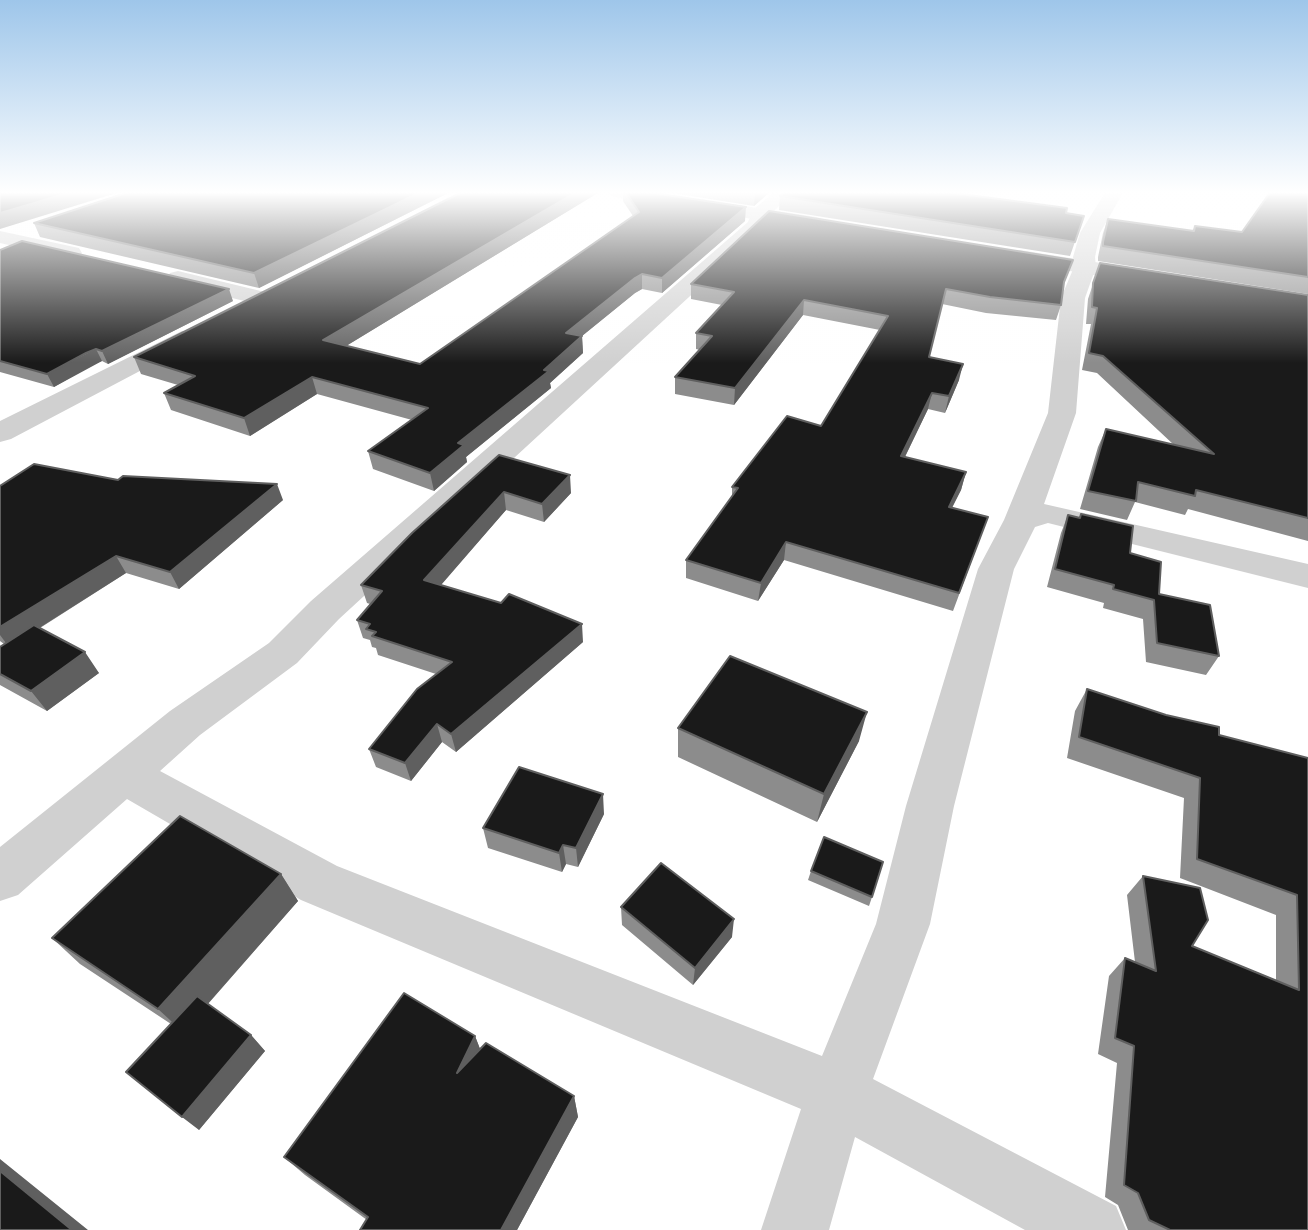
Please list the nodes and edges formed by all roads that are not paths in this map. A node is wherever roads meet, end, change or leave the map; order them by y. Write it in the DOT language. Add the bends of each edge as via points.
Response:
graph roads {
  1 [pos="48,248"];
  2 [pos="729,248"];
  3 [pos="1086,248"];
  4 [pos="1004,254"];
  5 [pos="89,257"];
  6 [pos="1085,267"];
  7 [pos="155,273"];
  8 [pos="1177,282"];
  9 [pos="285,285"];
  10 [pos="261,298"];
  11 [pos="223,317"];
  12 [pos="199,330"];
  13 [pos="0,433"];
  14 [pos="1021,520"];
  15 [pos="1308,576"];
  16 [pos="126,775"];
  17 [pos="0,878"];
  18 [pos="837,1094"];
  19 [pos="794,1230"];
  20 [pos="1092,1230"];
  1 -- 5 [label="street"];
  2 -- 16 [label="street" via="325,610 283,653 185,723"];
  3 -- 6 [label="street"];
  4 -- 6 [label="street"];
  6 -- 8 [label="street"];
  6 -- 14 [label="street" via="1073,298 1062,413"];
  7 -- 10 [label="street"];
  9 -- 10 [label="street"];
  10 -- 11 [label="street"];
  12 -- 13 [label="street"];
  14 -- 15 [label="street" via="1048,513"];
  14 -- 18 [label="street" via="996,569 930,806 903,924"];
  16 -- 17 [label="street"];
  16 -- 18 [label="street" via="318,883"];
  18 -- 19 [label="street"];
  18 -- 20 [label="street"];
}
